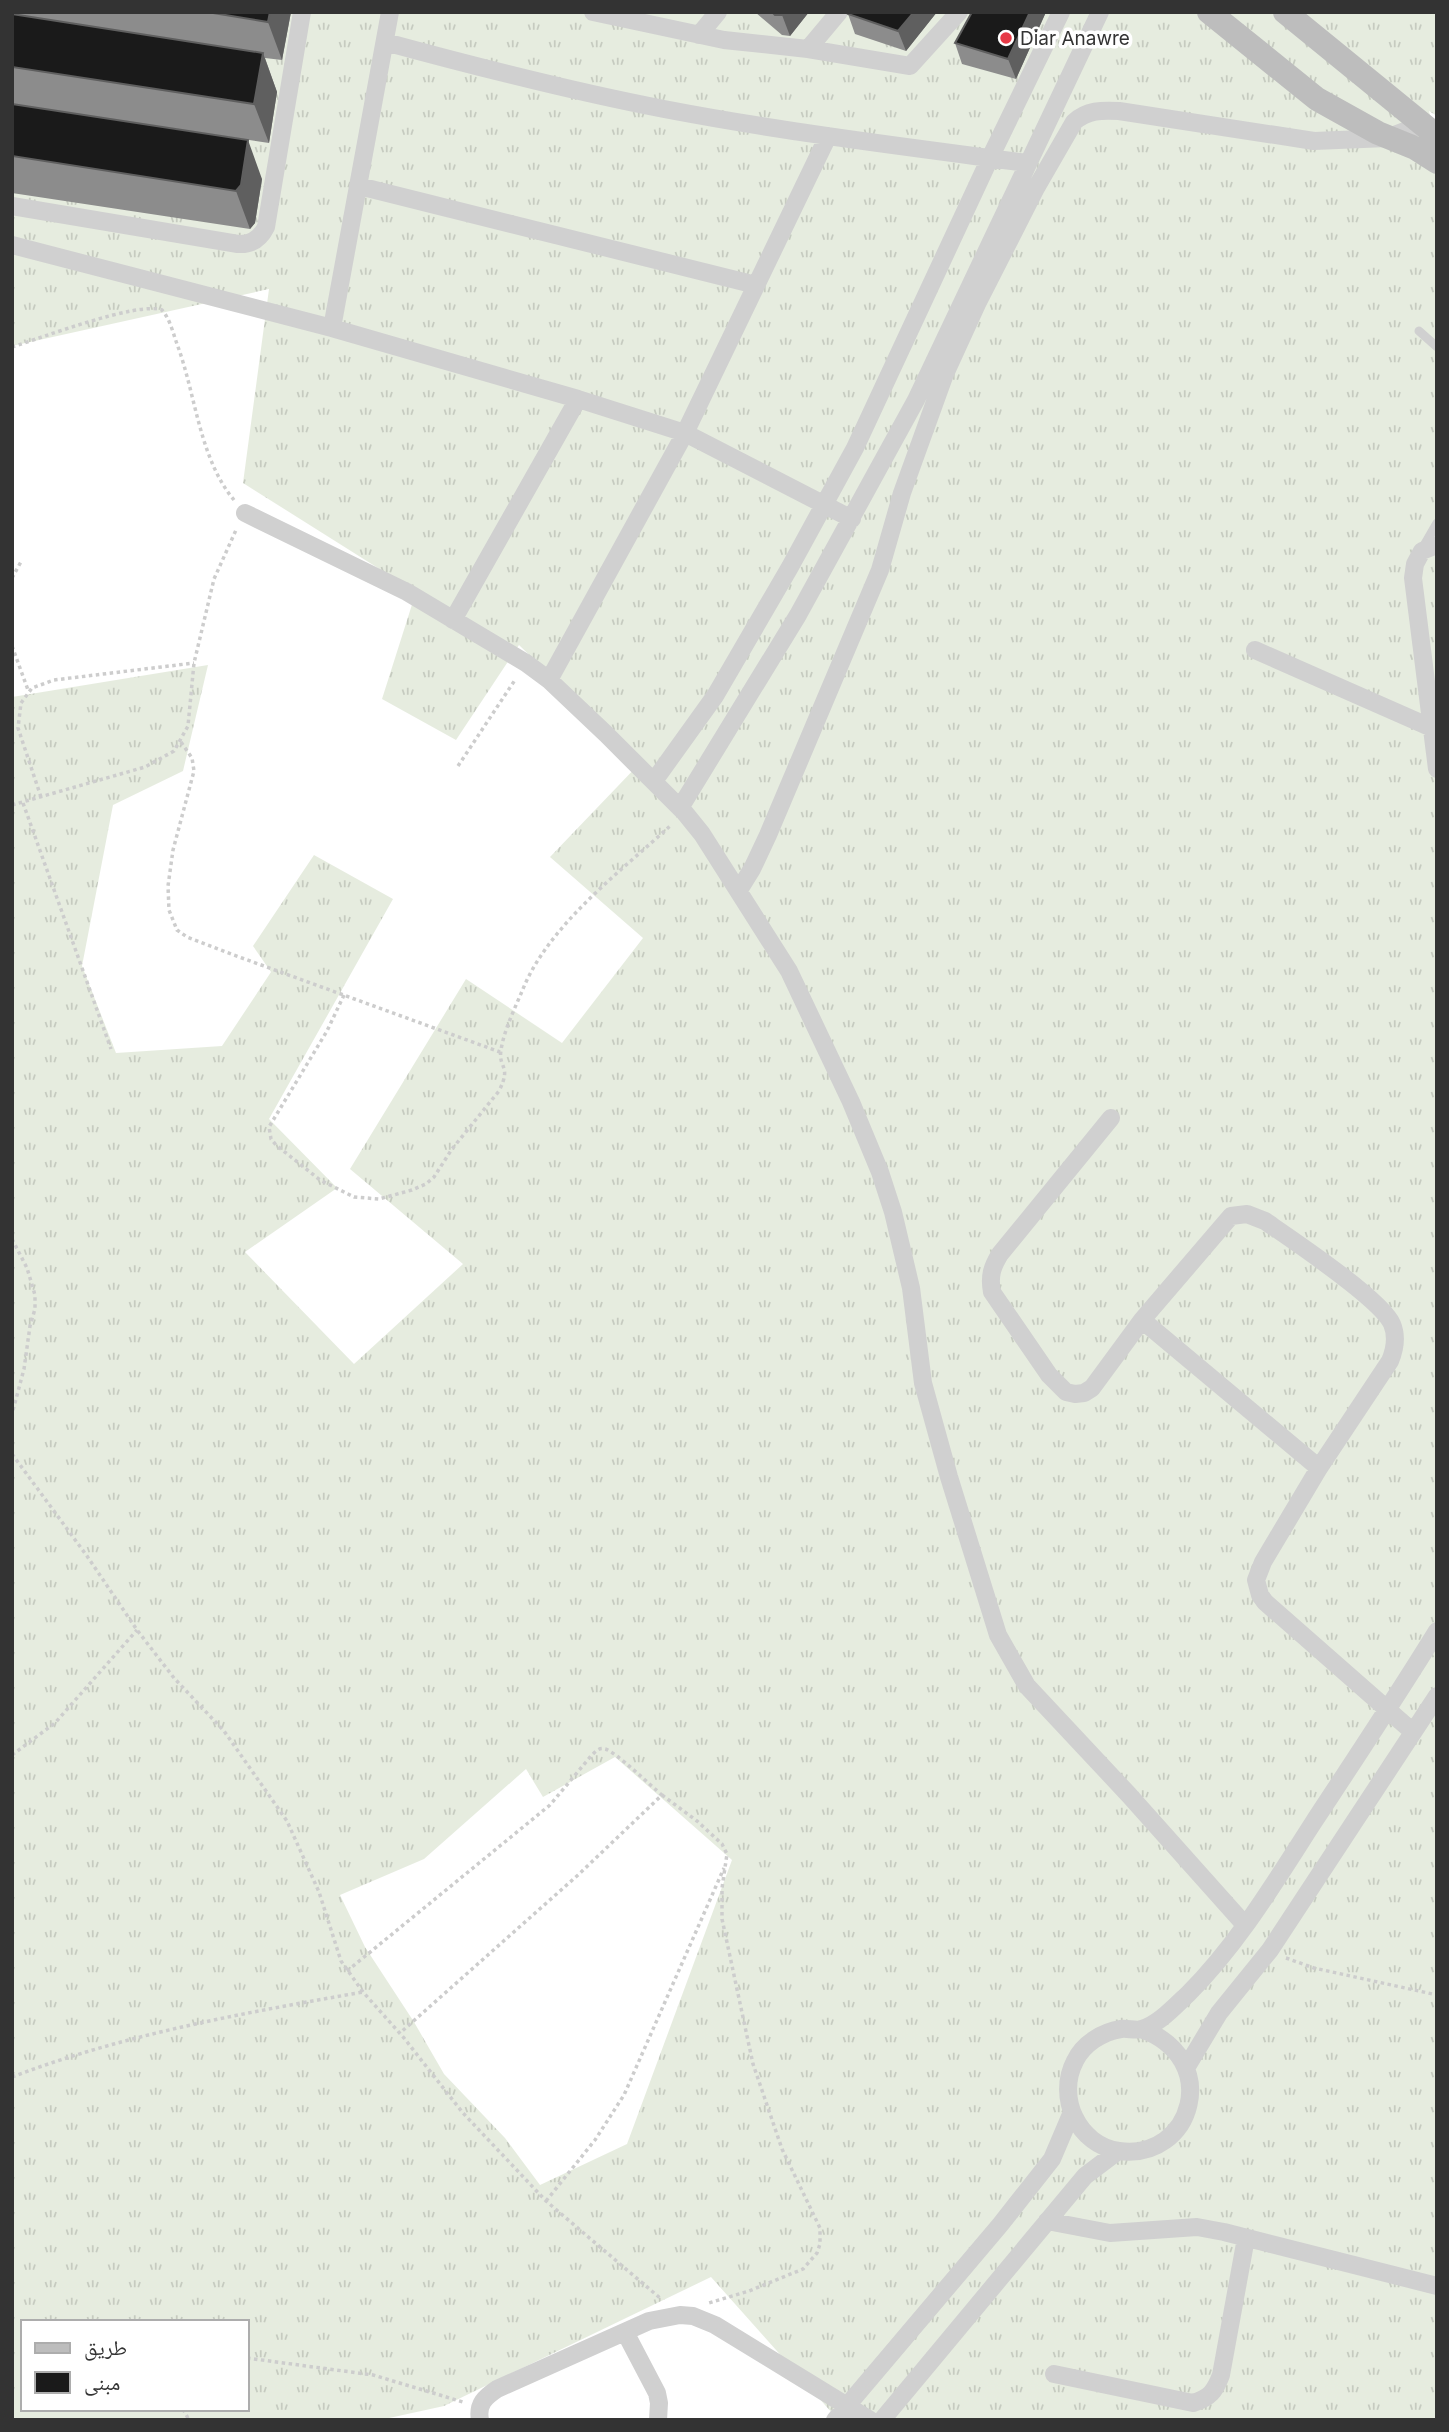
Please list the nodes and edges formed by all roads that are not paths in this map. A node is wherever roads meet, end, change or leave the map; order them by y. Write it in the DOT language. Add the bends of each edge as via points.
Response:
graph roads {
  1 [pos="302,12"];
  2 [pos="390,12"];
  3 [pos="593,12"];
  4 [pos="718,12"];
  5 [pos="839,12"];
  6 [pos="960,12"];
  7 [pos="1061,12"];
  8 [pos="1100,12"];
  9 [pos="1209,12"];
  10 [pos="1285,12"];
  11 [pos="615,15"];
  12 [pos="699,35"];
  13 [pos="385,41"];
  14 [pos="808,49"];
  15 [pos="1430,130"];
  16 [pos="828,136"];
  17 [pos="1387,138"];
  18 [pos="990,158"];
  19 [pos="1437,162"];
  20 [pos="1027,163"];
  21 [pos="359,186"];
  22 [pos="12,206"];
  23 [pos="12,245"];
  24 [pos="756,285"];
  25 [pos="332,328"];
  26 [pos="1419,331"];
  27 [pos="1437,347"];
  28 [pos="578,399"];
  29 [pos="685,433"];
  30 [pos="825,504"];
  31 [pos="245,513"];
  32 [pos="852,519"];
  33 [pos="1437,523"];
  34 [pos="1429,548"];
  35 [pos="453,620"];
  36 [pos="1255,650"];
  37 [pos="549,680"];
  38 [pos="1432,728"];
  39 [pos="1437,769"];
  40 [pos="654,781"];
  41 [pos="682,810"];
  42 [pos="739,890"];
  43 [pos="1111,1118"];
  44 [pos="1142,1320"];
  45 [pos="1319,1468"];
  46 [pos="1437,1631"];
  47 [pos="1437,1696"];
  48 [pos="1387,1709"];
  49 [pos="1413,1732"];
  50 [pos="1245,1925"];
  51 [pos="1141,2029"];
  52 [pos="1186,2068"];
  53 [pos="1072,2112"];
  54 [pos="1118,2151"];
  55 [pos="1047,2221"];
  56 [pos="1246,2238"];
  57 [pos="1437,2286"];
  58 [pos="625,2332"];
  59 [pos="1054,2374"];
  60 [pos="847,2405"];
  61 [pos="479,2413"];
  62 [pos="658,2420"];
  63 [pos="835,2420"];
  64 [pos="870,2420"];
  65 [pos="881,2420"];
  1 -- 22 [label="street" via="284,77 269,162 266,227 257,240 245,245"];
  2 -- 13 [label="street"];
  3 -- 11 [label="street"];
  4 -- 12 [label="street"];
  5 -- 14 [label="street"];
  6 -- 14 [label="street" via="910,66"];
  7 -- 18 [label="street"];
  8 -- 20 [label="street"];
  9 -- 17 [label="street" via="1317,99"];
  10 -- 15 [label="street"];
  11 -- 12 [label="street"];
  12 -- 14 [label="street"];
  13 -- 16 [label="street" via="569,89"];
  13 -- 21 [label="street"];
  15 -- 17 [label="street"];
  16 -- 18 [label="street"];
  16 -- 24 [label="street"];
  17 -- 19 [label="street"];
  17 -- 42 [label="street" via="1314,141 1105,110 1074,122 945,374 859,624 768,835"];
  18 -- 20 [label="street"];
  18 -- 30 [label="street" via="890,377"];
  20 -- 32 [label="street" via="916,400"];
  21 -- 24 [label="street"];
  21 -- 25 [label="street"];
  23 -- 25 [label="street"];
  24 -- 29 [label="street"];
  25 -- 28 [label="street"];
  26 -- 27 [label="lane"];
  28 -- 29 [label="street"];
  28 -- 35 [label="street"];
  29 -- 30 [label="street"];
  29 -- 37 [label="street"];
  30 -- 32 [label="street"];
  30 -- 40 [label="street" via="715,696"];
  31 -- 35 [label="street" via="407,592"];
  32 -- 41 [label="street"];
  33 -- 34 [label="lane"];
  34 -- 38 [label="street" via="1415,564 1413,578"];
  35 -- 37 [label="street"];
  36 -- 38 [label="street"];
  37 -- 40 [label="street"];
  38 -- 39 [label="street"];
  40 -- 41 [label="street"];
  41 -- 42 [label="street"];
  42 -- 50 [label="street" via="789,971 880,1172 911,1288 926,1393 998,1635 1027,1686"];
  43 -- 44 [label="street" via="1000,1254 990,1280 998,1303 1049,1375 1075,1394 1092,1388"];
  44 -- 45 [label="street"];
  44 -- 45 [label="street" via="1219,1227 1239,1213 1265,1221 1376,1302 1393,1325 1395,1348"];
  45 -- 48 [label="street" via="1263,1562 1257,1586 1265,1602"];
  46 -- 48 [label="street"];
  47 -- 49 [label="street"];
  48 -- 49 [label="street"];
  48 -- 50 [label="street"];
  49 -- 52 [label="street" via="1270,1951 1219,2013"];
  50 -- 51 [label="street" via="1190,1992"];
  51 -- 52 [label="street" via="1172,2045"];
  51 -- 53 [label="street" via="1103,2034 1087,2045 1068,2079"];
  52 -- 54 [label="street" via="1191,2092 1180,2124 1154,2146"];
  53 -- 54 [label="street" via="1084,2133"];
  53 -- 60 [label="street" via="1052,2159"];
  54 -- 55 [label="street" via="1086,2176"];
  55 -- 56 [label="street" via="1110,2233 1197,2227"];
  55 -- 65 [label="street"];
  56 -- 57 [label="street"];
  56 -- 59 [label="street" via="1221,2375 1206,2399 1193,2403"];
  58 -- 60 [label="street" via="649,2321 683,2315 715,2325"];
  58 -- 61 [label="street" via="497,2389 484,2399"];
  58 -- 62 [label="street" via="657,2393"];
  60 -- 63 [label="street"];
  60 -- 64 [label="street"];
}
